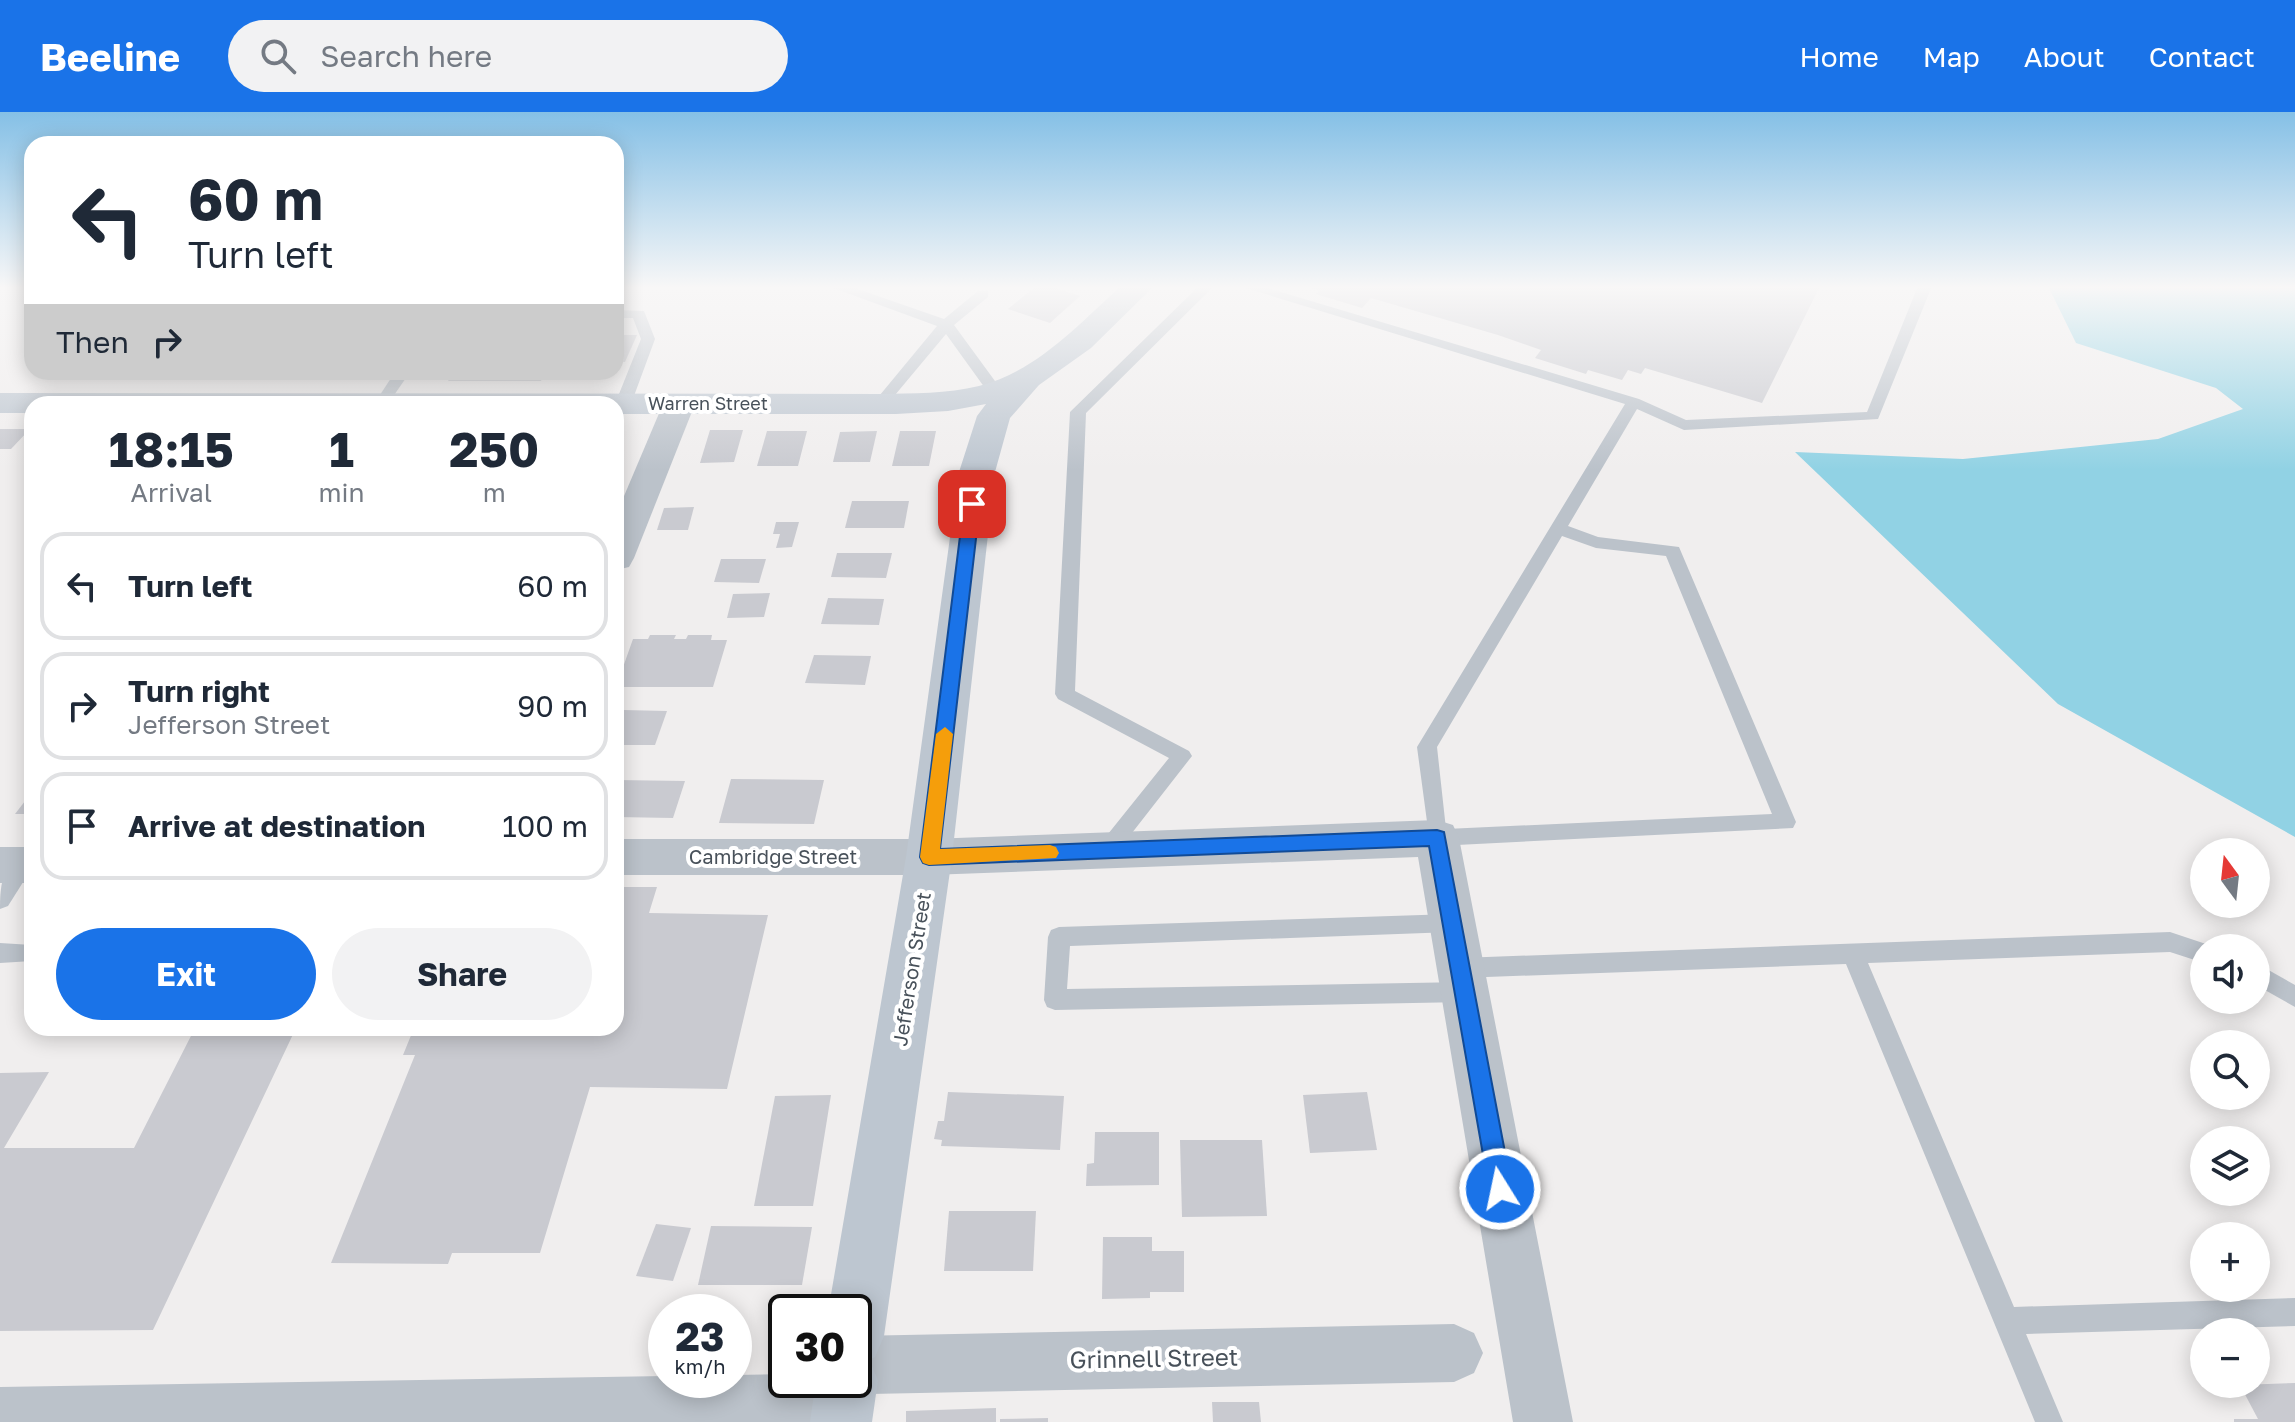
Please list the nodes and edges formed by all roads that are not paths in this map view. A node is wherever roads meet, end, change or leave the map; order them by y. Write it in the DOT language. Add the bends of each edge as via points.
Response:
graph roads {
  1 [pos="645,347"];
  2 [pos="927,347"];
  3 [pos="971,347"];
  4 [pos="1069,347"];
  5 [pos="1144,347"];
  6 [pos="1450,347"];
  7 [pos="1901,347"];
  8 [pos="1012,385"];
  9 [pos="624,401"];
  10 [pos="1634,402"];
  11 [pos="0,403"];
  12 [pos="24,403"];
  13 [pos="624,404"];
  14 [pos="679,404"];
  15 [pos="880,404"];
  16 [pos="1558,528"];
  17 [pos="624,538"];
  18 [pos="1437,838"];
  19 [pos="1107,850"];
  20 [pos="624,857"];
  21 [pos="929,857"];
  22 [pos="2190,948"];
  23 [pos="0,953"];
  24 [pos="24,953"];
  25 [pos="1853,954"];
  26 [pos="1459,961"];
  27 [pos="2270,982"];
  28 [pos="2295,997"];
  29 [pos="861,1294"];
  30 [pos="2295,1312"];
  31 [pos="2007,1321"];
  32 [pos="1454,1353"];
  33 [pos="872,1390"];
  34 [pos="768,1394"];
  35 [pos="0,1417"];
  36 [pos="1543,1422"];
  37 [pos="2049,1422"];
  1 -- 9 [label="lane"];
  2 -- 15 [label="lane"];
  3 -- 8 [label="lane"];
  4 -- 8 [label="main road"];
  5 -- 19 [label="lane" via="1078,412 1065,694 1182,756"];
  6 -- 10 [label="lane"];
  7 -- 10 [label="lane" via="1873,416 1684,425"];
  8 -- 15 [label="main road, Warren Street" via="941,401"];
  8 -- 21 [label="main road, Jefferson Street" via="994,416 977,472"];
  10 -- 16 [label="lane"];
  11 -- 12 [label="main road, Warren Street"];
  13 -- 14 [label="main road, Warren Street"];
  14 -- 15 [label="main road, Warren Street"];
  14 -- 17 [label="street"];
  16 -- 18 [label="lane" via="1427,747"];
  16 -- 18 [label="lane" via="1596,542 1673,551 1786,822"];
  18 -- 19 [label="street, Cambridge Street"];
  18 -- 26 [label="street"];
  19 -- 21 [label="street, Cambridge Street"];
  20 -- 21 [label="street, Cambridge Street"];
  21 -- 29 [label="main road, Jefferson Street"];
  22 -- 25 [label="lane" via="2170,942"];
  23 -- 24 [label="lane"];
  25 -- 26 [label="lane"];
  25 -- 31 [label="lane"];
  26 -- 26 [label="lane" via="1059,937 1055,1000"];
  26 -- 36 [label="street"];
  27 -- 28 [label="lane"];
  30 -- 31 [label="lane"];
  31 -- 37 [label="lane"];
  32 -- 33 [label="street, Grinnell Street"];
  34 -- 35 [label="street, Grinnell Street"];
}
